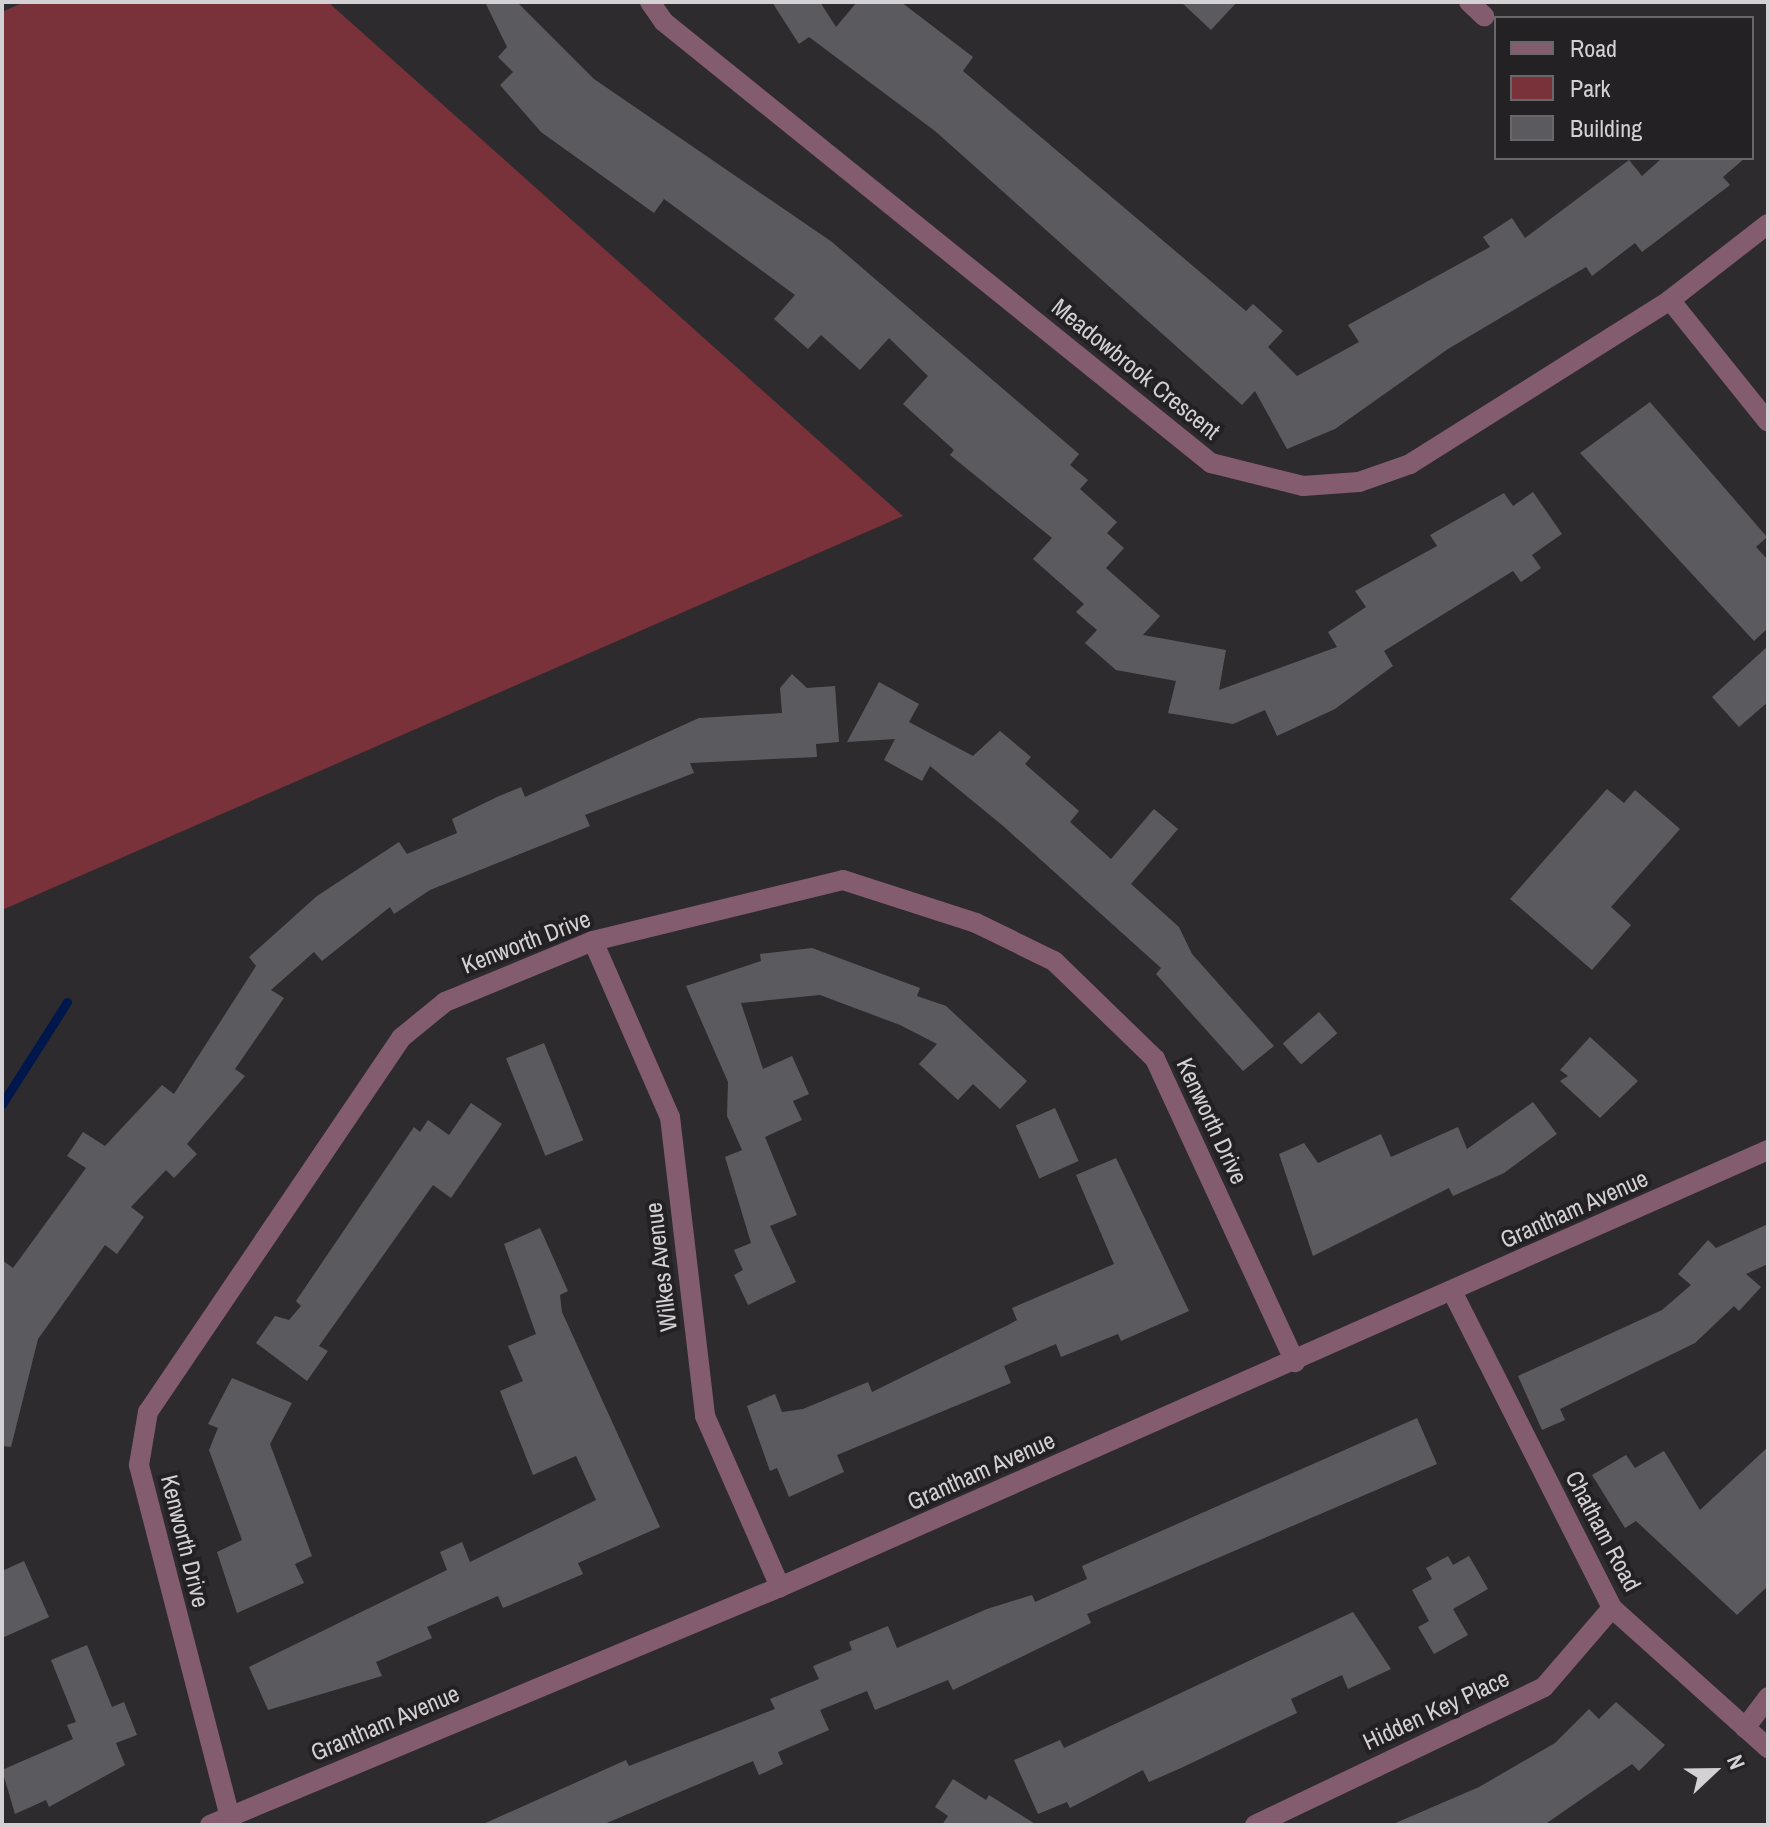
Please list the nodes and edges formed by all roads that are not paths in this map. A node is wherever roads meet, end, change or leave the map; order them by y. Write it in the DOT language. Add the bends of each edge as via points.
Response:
graph roads {
  1 [pos="650,2"];
  2 [pos="1768,224"];
  3 [pos="1670,300"];
  4 [pos="1768,422"];
  5 [pos="593,941"];
  6 [pos="1768,1150"];
  7 [pos="1453,1293"];
  8 [pos="1295,1362"];
  9 [pos="780,1587"];
  10 [pos="1612,1608"];
  11 [pos="1768,1697"];
  12 [pos="1745,1728"];
  13 [pos="1768,1748"];
  14 [pos="223,1822"];
  15 [pos="1255,1825"];
  1 -- 3 [label="street, Meadowbrook Crescent" via="664,22 1211,463 1303,486 1359,482 1410,464"];
  2 -- 3 [label="street, Meadowbrook Crescent"];
  3 -- 4 [label="street"];
  5 -- 8 [label="street, Kenworth Drive" via="843,880 976,923 1054,961 1155,1059"];
  5 -- 9 [label="street, Wilkes Avenue" via="670,1117 705,1416"];
  5 -- 14 [label="street, Kenworth Drive" via="445,1002 401,1038 148,1412 139,1465"];
  6 -- 7 [label="street, Grantham Avenue"];
  7 -- 8 [label="street, Grantham Avenue"];
  7 -- 10 [label="street, Chatham Road"];
  8 -- 9 [label="street, Grantham Avenue"];
  9 -- 14 [label="street, Grantham Avenue"];
  10 -- 12 [label="street, Chatham Road"];
  10 -- 15 [label="street, Hidden Key Place" via="1544,1687"];
  11 -- 12 [label="street"];
  12 -- 13 [label="street, Chatham Road"];
}
